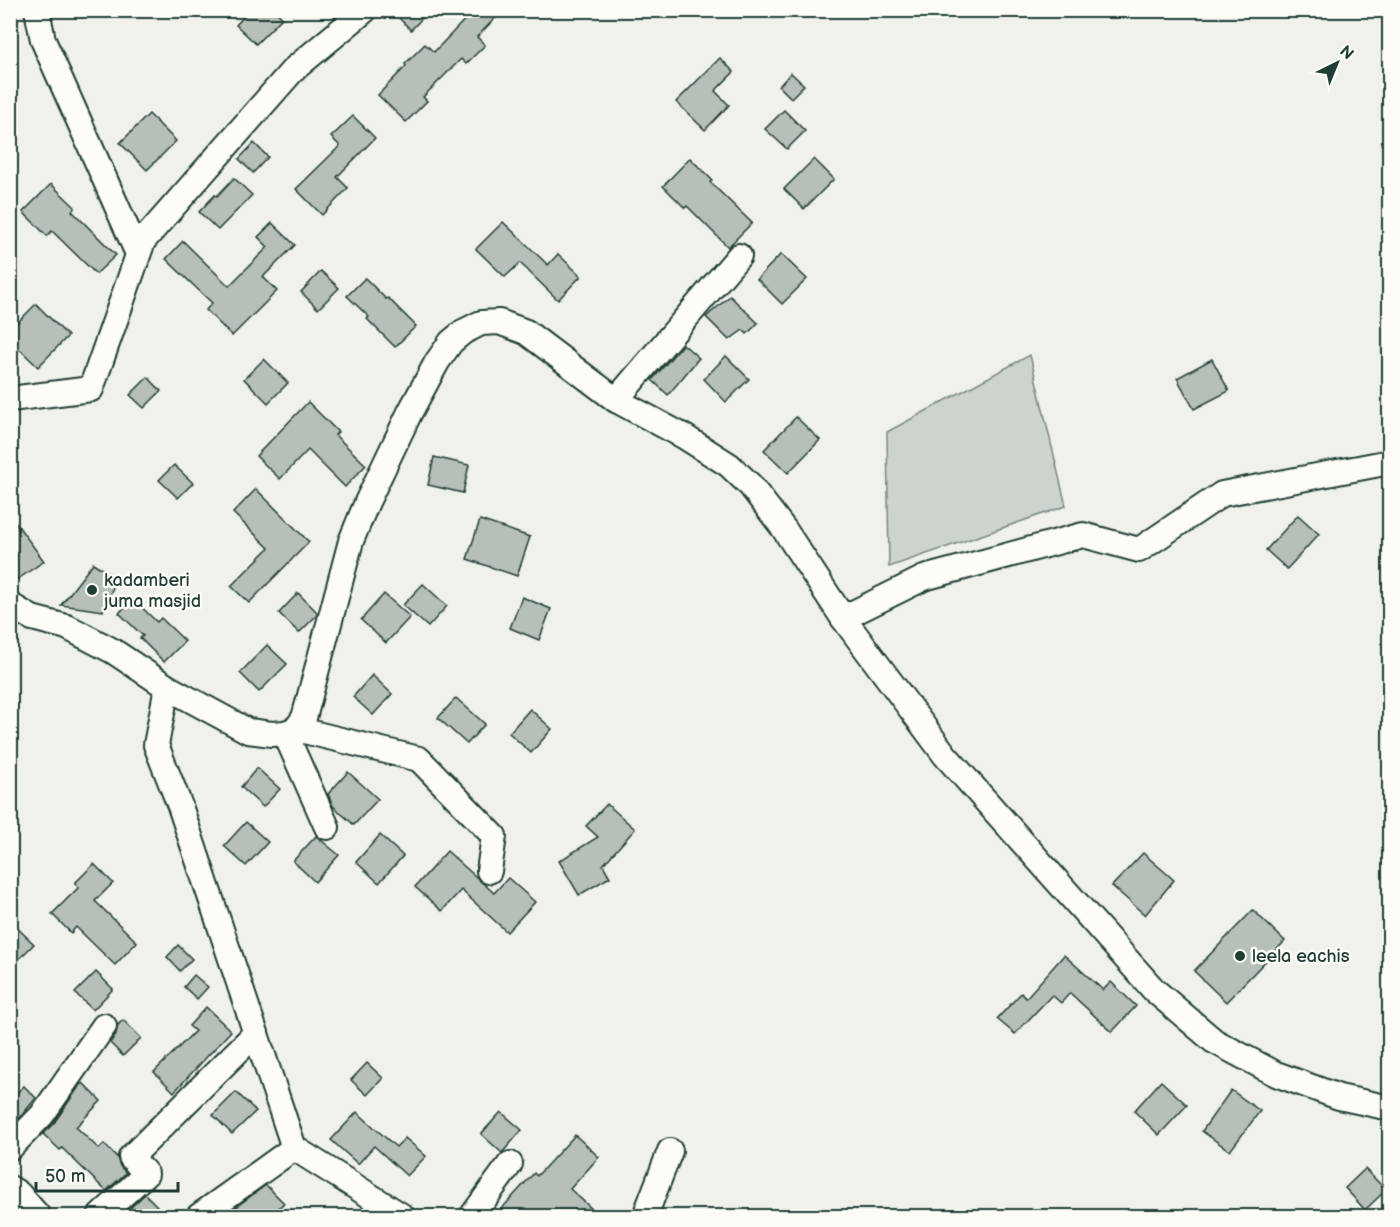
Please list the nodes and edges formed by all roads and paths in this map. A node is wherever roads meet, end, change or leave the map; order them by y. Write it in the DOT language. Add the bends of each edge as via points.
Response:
graph roads {
  1 [pos="37,10"];
  2 [pos="365,10"];
  3 [pos="138,255"];
  4 [pos="739,256"];
  5 [pos="10,399"];
  6 [pos="616,400"];
  7 [pos="1389,462"];
  8 [pos="10,605"];
  9 [pos="843,618"];
  10 [pos="167,687"];
  11 [pos="291,731"];
  12 [pos="327,827"];
  13 [pos="489,872"];
  14 [pos="105,1026"];
  15 [pos="256,1033"];
  16 [pos="1389,1108"];
  17 [pos="10,1148"];
  18 [pos="294,1148"];
  19 [pos="670,1151"];
  20 [pos="510,1164"];
  21 [pos="10,1188"];
  22 [pos="38,1216"];
  23 [pos="100,1216"];
  24 [pos="199,1216"];
  25 [pos="402,1216"];
  26 [pos="472,1216"];
  27 [pos="645,1216"];
  1 -- 3 [label="street" via="43,40"];
  2 -- 3 [label="street" via="293,70 142,241"];
  3 -- 5 [label="street" via="91,389"];
  4 -- 6 [label="street"];
  6 -- 9 [label="street" via="686,437 729,465 750,485"];
  6 -- 11 [label="street" via="526,332 499,322 482,323 451,342 410,411 367,502 351,541 304,718"];
  7 -- 9 [label="street" via="1222,494 1139,550 1083,535 924,578"];
  8 -- 10 [label="street" via="32,618 67,627 113,651"];
  9 -- 16 [label="street" via="945,755 1154,990 1214,1041 1276,1074 1339,1097"];
  10 -- 11 [label="street" via="248,731"];
  10 -- 15 [label="street" via="156,745"];
  11 -- 12 [label="street"];
  11 -- 13 [label="street" via="419,759 494,836"];
  14 -- 17 [label="street" via="42,1115"];
  15 -- 18 [label="street"];
  15 -- 23 [label="street" via="131,1157 146,1174"];
  18 -- 24 [label="street"];
  18 -- 25 [label="street"];
  19 -- 27 [label="street"];
  20 -- 26 [label="street"];
  21 -- 22 [label="street"];
}
